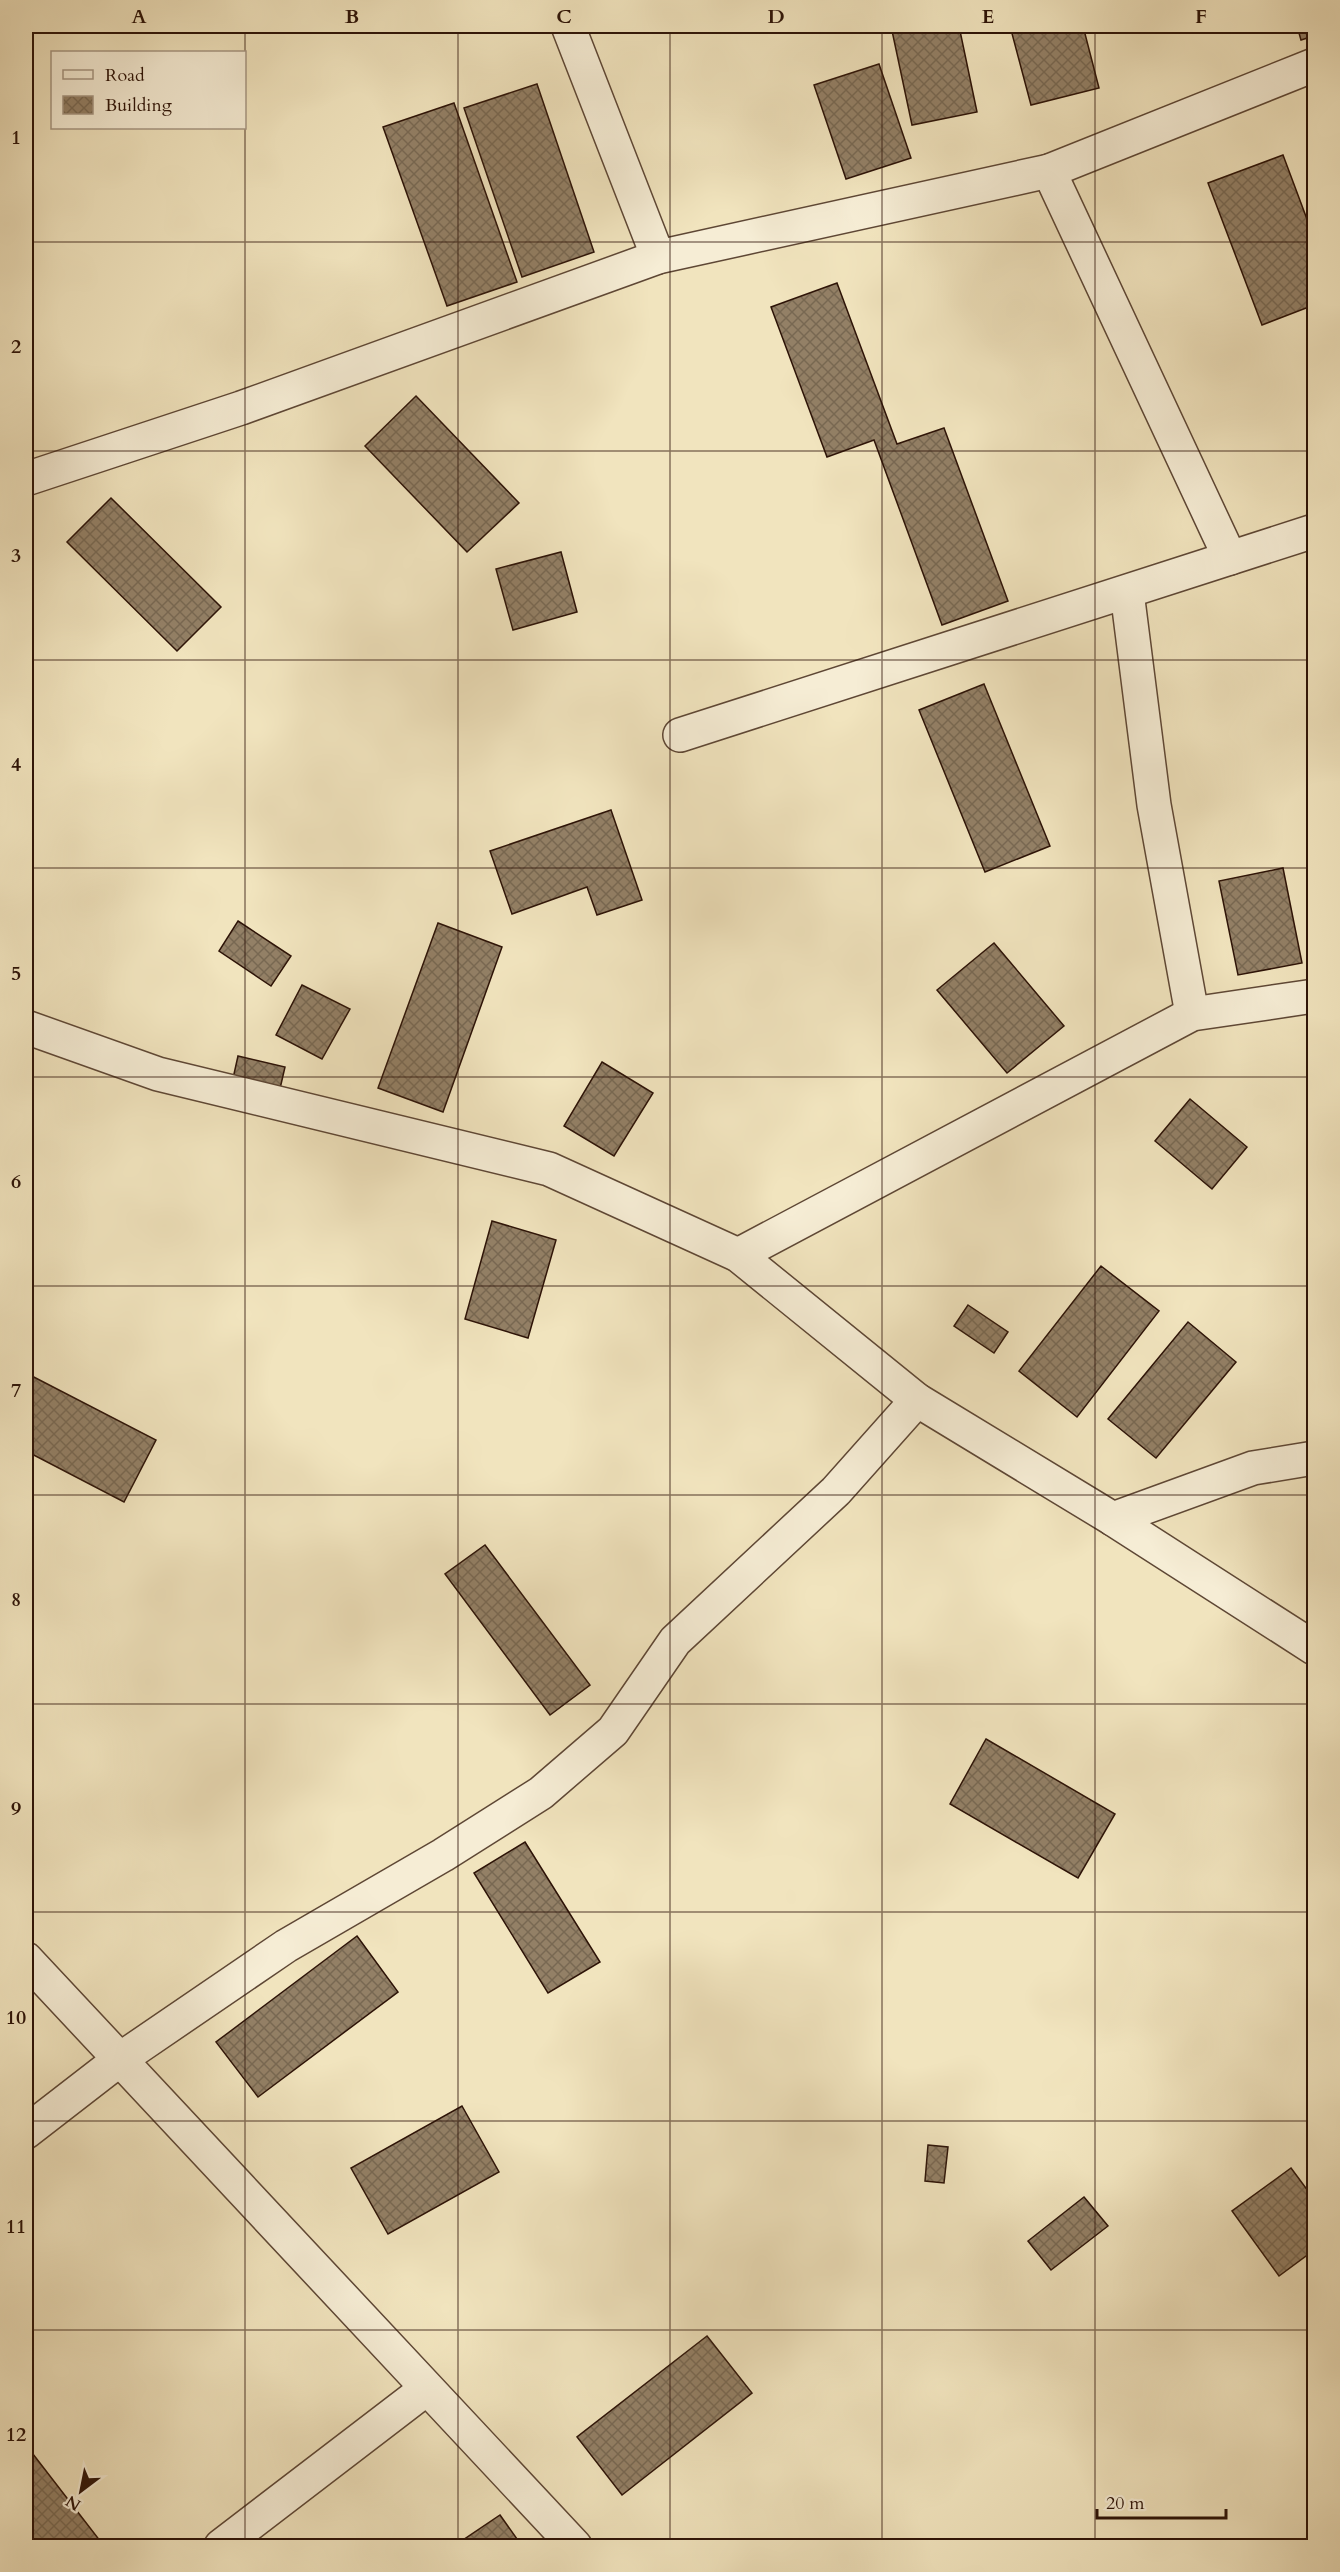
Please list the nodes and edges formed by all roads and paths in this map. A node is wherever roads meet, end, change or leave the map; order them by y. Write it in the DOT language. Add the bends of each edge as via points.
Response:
graph roads {
  1 [pos="568,26"];
  2 [pos="1314,65"];
  3 [pos="1049,171"];
  4 [pos="657,257"];
  5 [pos="26,479"];
  6 [pos="1314,531"];
  7 [pos="1230,558"];
  8 [pos="1126,592"];
  9 [pos="680,735"];
  10 [pos="1314,996"];
  11 [pos="1192,1014"];
  12 [pos="26,1027"];
  13 [pos="738,1255"];
  14 [pos="917,1400"];
  15 [pos="1314,1458"];
  16 [pos="1113,1519"];
  17 [pos="1314,1648"];
  18 [pos="26,1959"];
  19 [pos="119,2060"];
  20 [pos="26,2132"];
  21 [pos="426,2389"];
  22 [pos="220,2547"];
  23 [pos="575,2547"];
  1 -- 4 [label="street"];
  2 -- 3 [label="street"];
  3 -- 4 [label="street"];
  3 -- 7 [label="street"];
  4 -- 5 [label="street" via="241,408"];
  6 -- 7 [label="street"];
  7 -- 8 [label="street"];
  8 -- 9 [label="street"];
  8 -- 11 [label="street" via="1154,805"];
  10 -- 11 [label="street"];
  11 -- 13 [label="street"];
  12 -- 13 [label="street" via="158,1074 549,1169"];
  13 -- 14 [label="street"];
  14 -- 16 [label="street"];
  14 -- 19 [label="street" via="836,1491 675,1641 613,1731 541,1793 286,1947"];
  15 -- 16 [label="street" via="1253,1468"];
  16 -- 17 [label="street"];
  18 -- 19 [label="street"];
  19 -- 20 [label="street"];
  19 -- 21 [label="street"];
  21 -- 22 [label="street"];
  21 -- 23 [label="street"];
}
